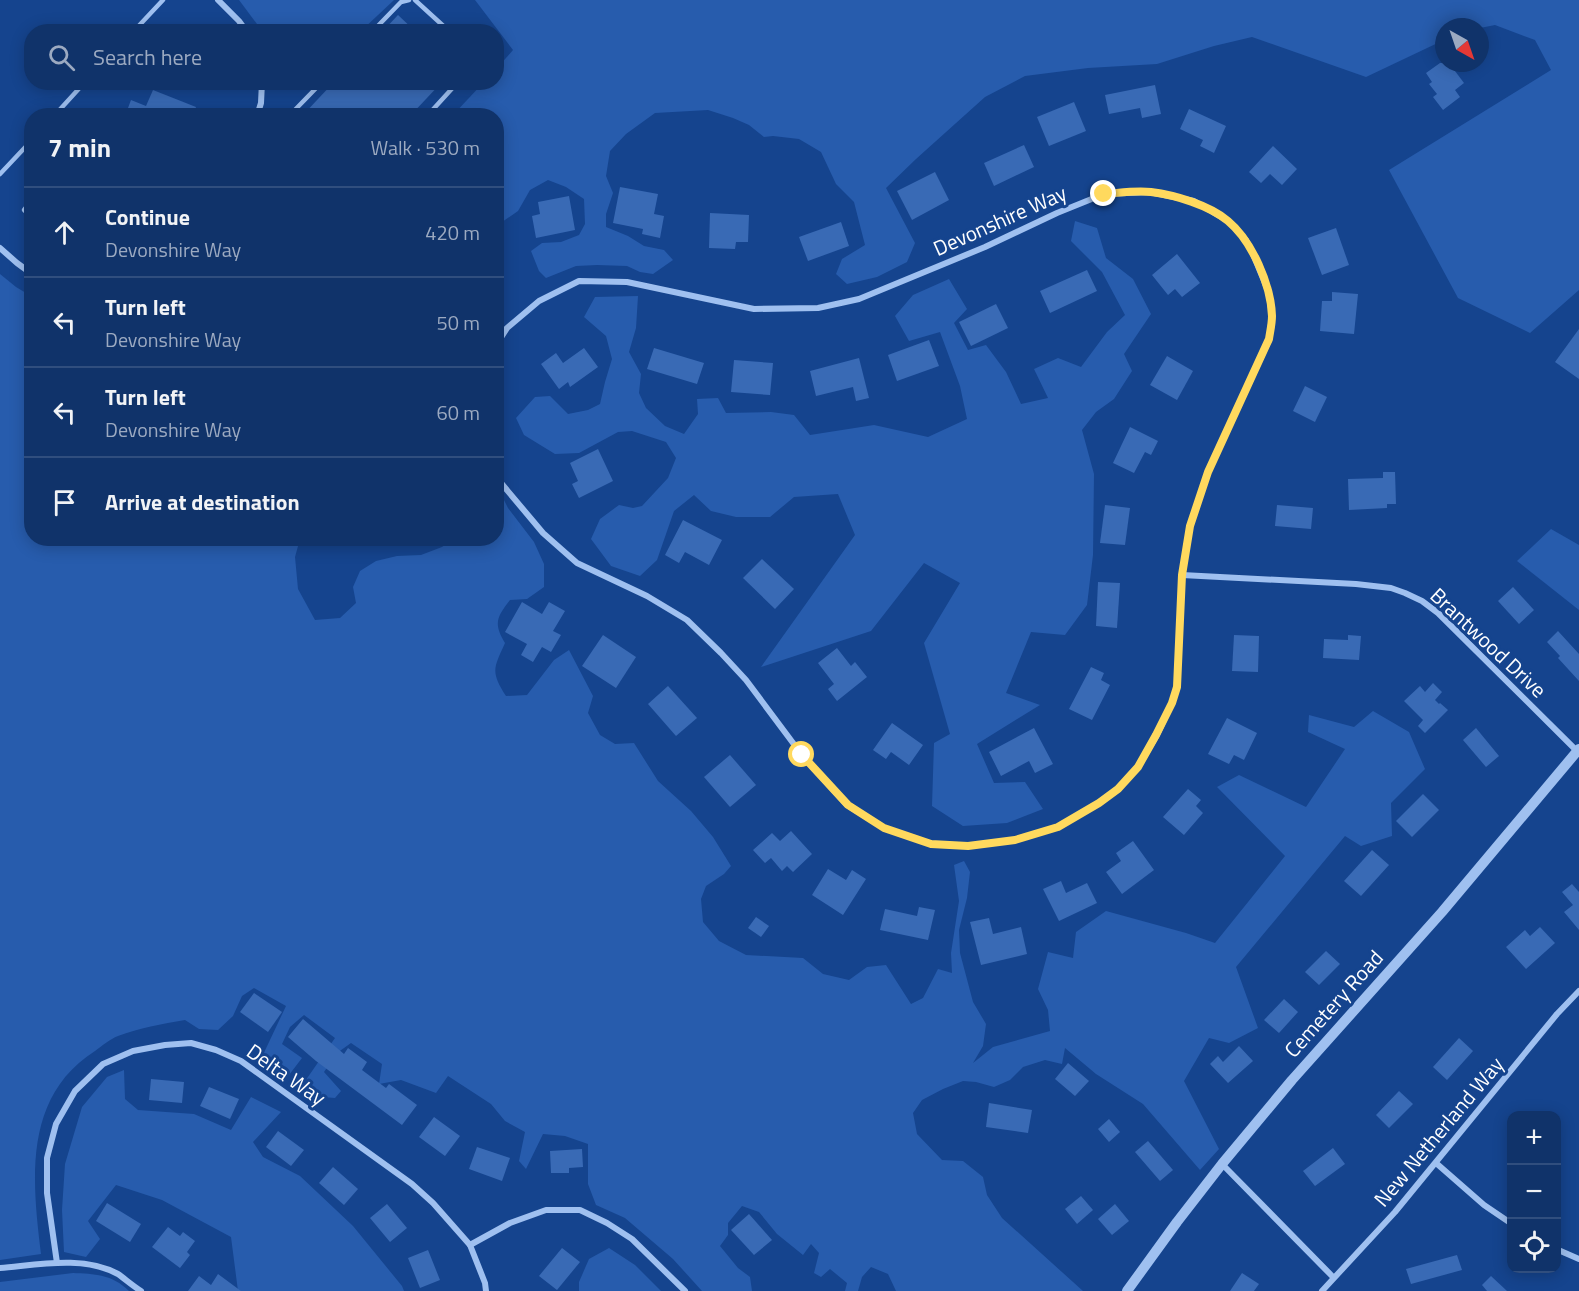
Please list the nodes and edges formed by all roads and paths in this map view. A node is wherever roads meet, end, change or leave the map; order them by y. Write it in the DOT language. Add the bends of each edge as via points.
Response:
graph roads {
  1 [pos="163,0"];
  2 [pos="218,0"];
  3 [pos="409,0"];
  4 [pos="415,0"];
  5 [pos="140,24"];
  6 [pos="241,24"];
  7 [pos="380,24"];
  8 [pos="441,24"];
  9 [pos="78,90"];
  10 [pos="262,90"];
  11 [pos="314,90"];
  12 [pos="451,90"];
  13 [pos="61,108"];
  14 [pos="259,108"];
  15 [pos="298,108"];
  16 [pos="434,108"];
  17 [pos="24,148"];
  18 [pos="0,161"];
  19 [pos="6,167"];
  20 [pos="0,174"];
  21 [pos="0,248"];
  22 [pos="24,268"];
  23 [pos="504,333"];
  24 [pos="504,487"];
  25 [pos="1182,575"];
  26 [pos="1578,750"];
  27 [pos="1579,991"];
  28 [pos="1436,1163"];
  29 [pos="1222,1164"];
  30 [pos="1507,1221"];
  31 [pos="470,1245"];
  32 [pos="1561,1251"];
  33 [pos="1579,1259"];
  34 [pos="57,1263"];
  35 [pos="0,1268"];
  36 [pos="1333,1277"];
  37 [pos="141,1291"];
  38 [pos="486,1291"];
  39 [pos="685,1291"];
  40 [pos="1127,1291"];
  41 [pos="1322,1291"];
  1 -- 5 [label="lane"];
  2 -- 6 [label="street"];
  3 -- 7 [label="lane" via="401,2"];
  4 -- 8 [label="lane"];
  9 -- 13 [label="lane"];
  10 -- 14 [label="street"];
  11 -- 15 [label="lane"];
  12 -- 16 [label="lane"];
  17 -- 19 [label="lane"];
  18 -- 19 [label="lane"];
  19 -- 20 [label="lane"];
  21 -- 22 [label="street"];
  23 -- 25 [label="street, Devonshire Way" via="539,301 579,281 627,282 754,309 818,308 859,299 1104,194 1149,192 1194,201 1228,221 1246,240 1269,293 1272,316 1269,339 1201,491 1190,526"];
  24 -- 25 [label="street, Devonshire Way" via="543,533 577,563 687,620 746,680 802,755 848,805 884,828 931,844 968,846 1015,840 1058,827 1118,789 1138,767 1177,687"];
  25 -- 26 [label="street, Brantwood Drive" via="1356,584 1405,592 1438,613"];
  26 -- 29 [label="street, Cemetery Road"];
  27 -- 28 [label="street, New Netherland Way"];
  28 -- 30 [label="street"];
  28 -- 36 [label="street, New Netherland Way"];
  29 -- 36 [label="street"];
  29 -- 40 [label="street, Cemetery Road"];
  31 -- 34 [label="street, Delta Way" via="433,1203 402,1178 241,1061 191,1043 133,1051 103,1064 75,1091 56,1124 47,1158 47,1193"];
  31 -- 38 [label="street, Delta Way"];
  31 -- 39 [label="street" via="510,1223 546,1210 580,1210 632,1239"];
  32 -- 33 [label="street"];
  34 -- 35 [label="street"];
  34 -- 37 [label="street" via="90,1264 118,1274"];
  36 -- 41 [label="street, New Netherland Way"];
}
